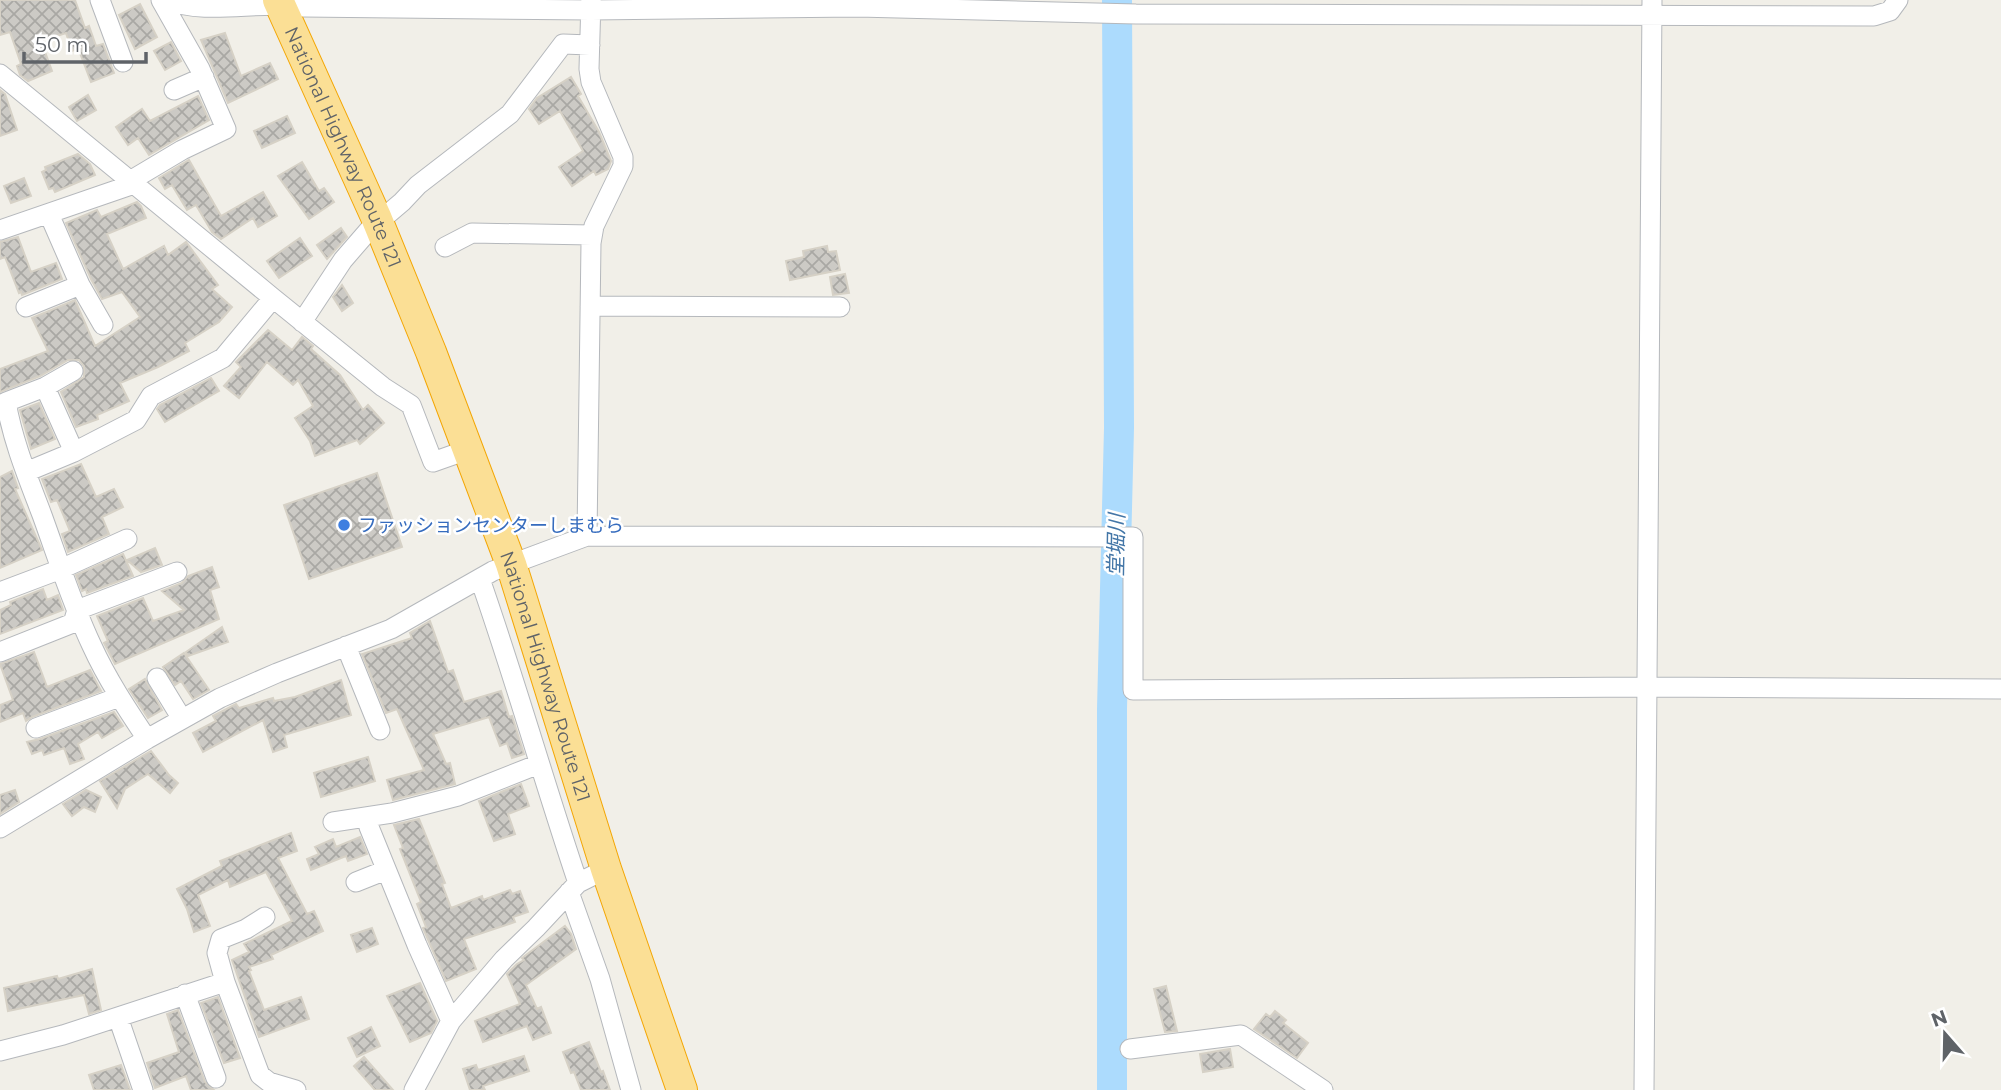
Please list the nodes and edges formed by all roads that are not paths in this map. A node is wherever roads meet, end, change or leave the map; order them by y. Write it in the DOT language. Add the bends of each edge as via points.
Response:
graph roads {
  1 [pos="100,0"];
  2 [pos="160,0"];
  3 [pos="166,0"];
  4 [pos="1898,0"];
  5 [pos="279,2"];
  6 [pos="858,4"];
  7 [pos="591,5"];
  8 [pos="1230,7"];
  9 [pos="1307,7"];
  10 [pos="1651,7"];
  11 [pos="1387,8"];
  12 [pos="1432,8"];
  13 [pos="590,45"];
  14 [pos="123,62"];
  15 [pos="0,74"];
  16 [pos="204,78"];
  17 [pos="174,90"];
  18 [pos="132,183"];
  19 [pos="49,214"];
  20 [pos="378,222"];
  21 [pos="0,230"];
  22 [pos="592,235"];
  23 [pos="445,247"];
  24 [pos="80,285"];
  25 [pos="273,298"];
  26 [pos="590,306"];
  27 [pos="26,307"];
  28 [pos="840,307"];
  29 [pos="302,322"];
  30 [pos="103,325"];
  31 [pos="73,371"];
  32 [pos="44,387"];
  33 [pos="467,450"];
  34 [pos="74,452"];
  35 [pos="26,472"];
  36 [pos="587,536"];
  37 [pos="127,539"];
  38 [pos="511,564"];
  39 [pos="61,569"];
  40 [pos="177,572"];
  41 [pos="480,579"];
  42 [pos="0,592"];
  43 [pos="77,610"];
  44 [pos="346,646"];
  45 [pos="0,652"];
  46 [pos="157,678"];
  47 [pos="1648,687"];
  48 [pos="2001,689"];
  49 [pos="119,697"];
  50 [pos="182,719"];
  51 [pos="36,728"];
  52 [pos="380,730"];
  53 [pos="147,739"];
  54 [pos="539,765"];
  55 [pos="333,822"];
  56 [pos="369,827"];
  57 [pos="0,828"];
  58 [pos="606,869"];
  59 [pos="386,870"];
  60 [pos="356,882"];
  61 [pos="573,887"];
  62 [pos="265,917"];
  63 [pos="225,982"];
  64 [pos="185,994"];
  65 [pos="118,1017"];
  66 [pos="451,1021"];
  67 [pos="1130,1049"];
  68 [pos="0,1051"];
  69 [pos="216,1078"];
  70 [pos="144,1090"];
  71 [pos="296,1090"];
  72 [pos="414,1090"];
  73 [pos="631,1090"];
  74 [pos="682,1090"];
  75 [pos="1323,1090"];
  76 [pos="1644,1090"];
  1 -- 14 [label="street"];
  2 -- 16 [label="street"];
  3 -- 5 [label="street" via="182,5"];
  4 -- 10 [label="street" via="1890,11 1874,16"];
  5 -- 7 [label="street" via="303,7"];
  5 -- 20 [label="highway, National Highway Route 121"];
  6 -- 7 [label="street"];
  6 -- 8 [label="street"];
  7 -- 13 [label="street"];
  8 -- 9 [label="street"];
  9 -- 11 [label="street"];
  10 -- 12 [label="street"];
  10 -- 47 [label="street"];
  11 -- 12 [label="street"];
  13 -- 20 [label="street" via="563,44 510,114"];
  13 -- 22 [label="street" via="592,82 624,166"];
  15 -- 18 [label="street"];
  16 -- 17 [label="street"];
  16 -- 18 [label="street" via="226,128"];
  18 -- 19 [label="street"];
  18 -- 25 [label="street"];
  19 -- 21 [label="street"];
  19 -- 24 [label="street"];
  20 -- 29 [label="street" via="343,260"];
  20 -- 33 [label="highway, National Highway Route 121"];
  22 -- 23 [label="street" via="472,233"];
  22 -- 26 [label="street"];
  24 -- 27 [label="street"];
  24 -- 30 [label="street"];
  25 -- 29 [label="street"];
  25 -- 34 [label="street" via="223,358 151,396 136,420"];
  26 -- 28 [label="street"];
  26 -- 36 [label="street"];
  29 -- 33 [label="street" via="411,405 433,462"];
  31 -- 32 [label="street"];
  32 -- 34 [label="street"];
  32 -- 35 [label="street" via="6,402"];
  33 -- 38 [label="highway, National Highway Route 121"];
  34 -- 35 [label="street"];
  35 -- 39 [label="street"];
  36 -- 38 [label="street"];
  36 -- 47 [label="street" via="1133,537 1133,690"];
  37 -- 39 [label="street"];
  38 -- 41 [label="street"];
  38 -- 58 [label="highway, National Highway Route 121"];
  39 -- 42 [label="street"];
  39 -- 43 [label="street"];
  40 -- 43 [label="street"];
  41 -- 44 [label="street" via="391,629"];
  41 -- 54 [label="street"];
  43 -- 45 [label="street" via="73,623"];
  43 -- 49 [label="street"];
  44 -- 50 [label="street"];
  44 -- 52 [label="street"];
  46 -- 50 [label="street"];
  47 -- 48 [label="street"];
  47 -- 76 [label="street"];
  49 -- 51 [label="street"];
  49 -- 53 [label="street"];
  50 -- 53 [label="street"];
  53 -- 57 [label="street"];
  54 -- 55 [label="street" via="458,796"];
  54 -- 61 [label="street"];
  56 -- 59 [label="street"];
  58 -- 61 [label="street"];
  58 -- 74 [label="highway, National Highway Route 121"];
  59 -- 60 [label="street"];
  59 -- 66 [label="street"];
  61 -- 66 [label="street"];
  61 -- 73 [label="street"];
  62 -- 63 [label="street" via="221,939 217,953"];
  63 -- 64 [label="street"];
  63 -- 71 [label="street" via="260,1075"];
  64 -- 65 [label="street"];
  64 -- 69 [label="street"];
  65 -- 68 [label="street"];
  65 -- 70 [label="street"];
  66 -- 72 [label="street"];
  67 -- 75 [label="street" via="1241,1035"];
}
